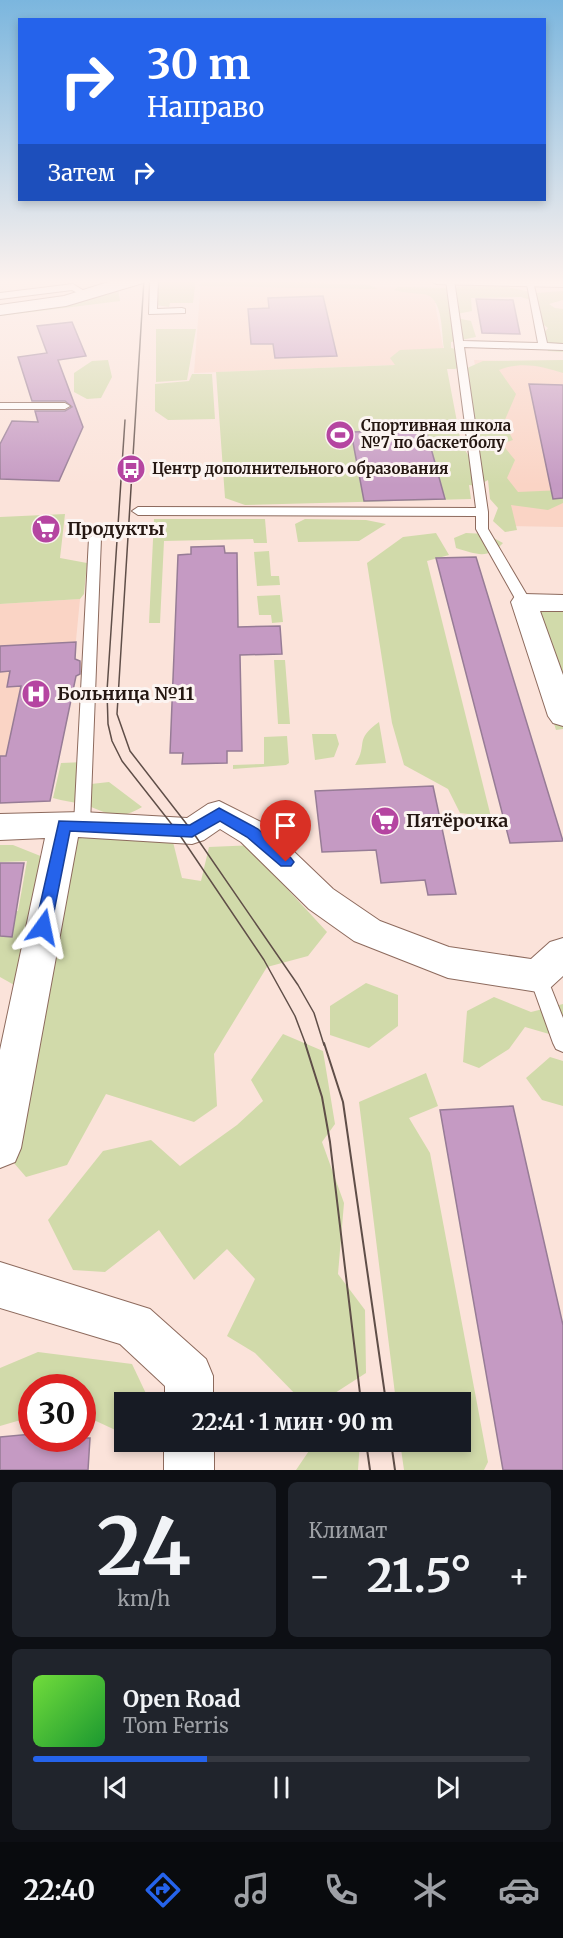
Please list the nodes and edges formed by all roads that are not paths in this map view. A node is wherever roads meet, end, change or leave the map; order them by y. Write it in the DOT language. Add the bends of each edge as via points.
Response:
graph roads {
  1 [pos="459,348"];
  2 [pos="65,405"];
  3 [pos="0,406"];
  4 [pos="138,512"];
  5 [pos="482,512"];
  6 [pos="95,538"];
  7 [pos="524,602"];
  8 [pos="563,603"];
  9 [pos="563,716"];
  10 [pos="73,825"];
  11 [pos="0,827"];
  12 [pos="563,953"];
  13 [pos="538,976"];
  14 [pos="563,1043"];
  15 [pos="0,1148"];
  16 [pos="0,1285"];
  17 [pos="189,1392"];
  18 [pos="189,1452"];
  19 [pos="189,1470"];
  1 -- 5 [label="lane"];
  2 -- 3 [label="lane"];
  4 -- 5 [label="lane"];
  5 -- 7 [label="lane" via="482,529"];
  6 -- 10 [label="lane"];
  7 -- 8 [label="street"];
  7 -- 9 [label="street"];
  10 -- 11 [label="street"];
  10 -- 13 [label="street" via="192,831 219,813 253,833 321,899 367,931 448,962"];
  10 -- 15 [label="street"];
  12 -- 13 [label="street"];
  13 -- 14 [label="lane"];
  16 -- 17 [label="street" via="134,1325 189,1376"];
  18 -- 19 [label="street"];
}
